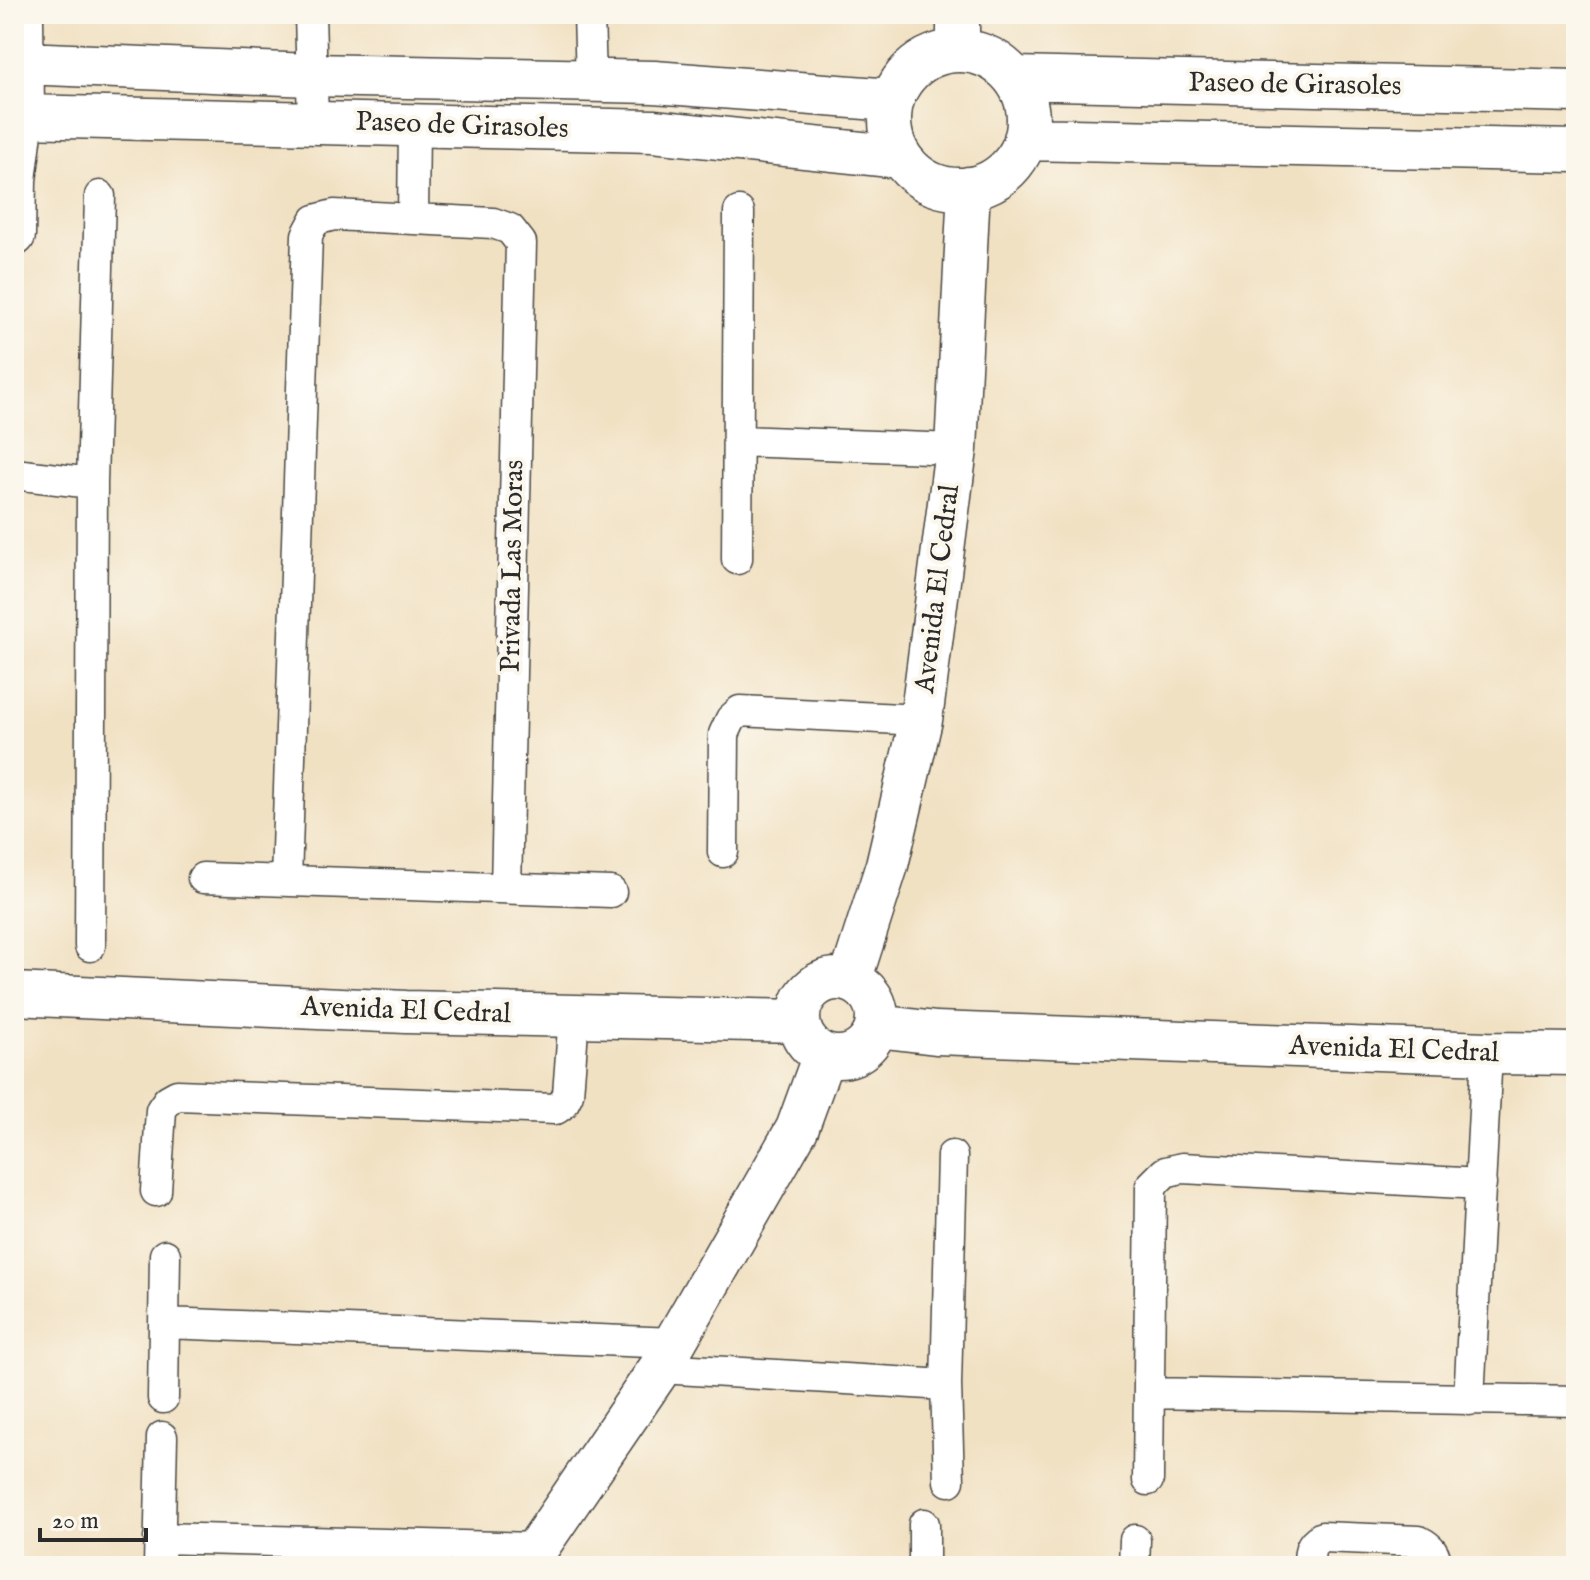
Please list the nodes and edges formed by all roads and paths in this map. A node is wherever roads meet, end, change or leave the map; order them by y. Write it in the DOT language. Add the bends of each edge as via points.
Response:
graph roads {
  1 [pos="22,14"];
  2 [pos="310,14"];
  3 [pos="589,14"];
  4 [pos="958,32"];
  5 [pos="23,63"];
  6 [pos="310,75"];
  7 [pos="1014,78"];
  8 [pos="591,81"];
  9 [pos="654,82"];
  10 [pos="1576,91"];
  11 [pos="892,100"];
  12 [pos="23,116"];
  13 [pos="313,121"];
  14 [pos="414,124"];
  15 [pos="653,131"];
  16 [pos="1025,139"];
  17 [pos="1576,151"];
  18 [pos="900,157"];
  19 [pos="969,188"];
  20 [pos="100,196"];
  21 [pos="739,212"];
  22 [pos="413,219"];
  23 [pos="14,235"];
  24 [pos="739,441"];
  25 [pos="956,449"];
  26 [pos="14,474"];
  27 [pos="92,483"];
  28 [pos="737,559"];
  29 [pos="921,720"];
  30 [pos="723,852"];
  31 [pos="203,878"];
  32 [pos="286,881"];
  33 [pos="506,888"];
  34 [pos="611,892"];
  35 [pos="90,946"];
  36 [pos="850,981"];
  37 [pos="14,994"];
  38 [pos="574,1016"];
  39 [pos="798,1021"];
  40 [pos="877,1026"];
  41 [pos="1487,1053"];
  42 [pos="1576,1054"];
  43 [pos="824,1055"];
  44 [pos="952,1156"];
  45 [pos="1481,1184"];
  46 [pos="156,1191"];
  47 [pos="165,1255"];
  48 [pos="166,1323"];
  49 [pos="668,1356"];
  50 [pos="946,1385"];
  51 [pos="1149,1393"];
  52 [pos="163,1398"];
  53 [pos="1469,1400"];
  54 [pos="1576,1401"];
  55 [pos="162,1437"];
  56 [pos="1148,1480"];
  57 [pos="949,1481"];
  58 [pos="924,1524"];
  59 [pos="159,1552"];
  60 [pos="530,1557"];
  61 [pos="924,1566"];
  62 [pos="1309,1566"];
  63 [pos="1436,1566"];
  1 -- 5 [label="street"];
  2 -- 6 [label="street"];
  3 -- 8 [label="street"];
  4 -- 7 [label="street"];
  4 -- 11 [label="street" via="940,53 910,70"];
  5 -- 6 [label="street, Paseo de Girasoles"];
  5 -- 12 [label="street"];
  6 -- 8 [label="street, Paseo de Girasoles"];
  6 -- 13 [label="street"];
  7 -- 10 [label="street, Paseo de Girasoles"];
  7 -- 16 [label="street" via="1028,118"];
  8 -- 9 [label="street, Paseo de Girasoles"];
  9 -- 11 [label="street, Paseo de Girasoles"];
  9 -- 15 [label="street"];
  11 -- 18 [label="street" via="889,119"];
  12 -- 13 [label="street, Paseo de Girasoles"];
  12 -- 23 [label="street"];
  13 -- 14 [label="street, Paseo de Girasoles"];
  14 -- 15 [label="street, Paseo de Girasoles"];
  14 -- 22 [label="street"];
  15 -- 18 [label="street, Paseo de Girasoles"];
  16 -- 17 [label="street"];
  16 -- 19 [label="street" via="1004,172"];
  18 -- 19 [label="street" via="930,182"];
  19 -- 25 [label="street, Avenida El Cedral"];
  20 -- 27 [label="street"];
  21 -- 24 [label="street"];
  22 -- 32 [label="street" via="334,215 315,220 307,235"];
  22 -- 33 [label="street, Privada Las Moras" via="493,223 510,229 521,243"];
  24 -- 25 [label="street"];
  24 -- 28 [label="street"];
  25 -- 29 [label="street, Avenida El Cedral"];
  26 -- 27 [label="street"];
  27 -- 35 [label="street"];
  29 -- 30 [label="street" via="740,711 724,734"];
  29 -- 36 [label="street, Avenida El Cedral" via="887,865"];
  31 -- 32 [label="street"];
  32 -- 33 [label="street"];
  33 -- 34 [label="street"];
  36 -- 39 [label="street" via="827,979 815,985 805,995"];
  36 -- 40 [label="street" via="873,1000"];
  37 -- 38 [label="street, Avenida El Cedral"];
  38 -- 39 [label="street, Avenida El Cedral"];
  38 -- 46 [label="street" via="568,1094 556,1109 177,1095 161,1110"];
  39 -- 43 [label="street" via="806,1042"];
  40 -- 41 [label="street, Avenida El Cedral" via="936,1033"];
  40 -- 43 [label="street" via="863,1049 838,1058"];
  41 -- 42 [label="street, Avenida El Cedral"];
  41 -- 45 [label="street"];
  43 -- 49 [label="street" via="797,1129"];
  44 -- 50 [label="street"];
  45 -- 51 [label="street" via="1182,1168 1165,1172 1151,1186"];
  45 -- 53 [label="street"];
  47 -- 48 [label="street"];
  48 -- 49 [label="street"];
  48 -- 52 [label="street"];
  49 -- 50 [label="street"];
  49 -- 60 [label="street"];
  50 -- 57 [label="street"];
  51 -- 53 [label="street"];
  51 -- 56 [label="street"];
  53 -- 54 [label="street"];
  55 -- 59 [label="street"];
  58 -- 61 [label="street"];
  59 -- 60 [label="street"];
  62 -- 63 [label="street" via="1309,1549 1322,1537 1419,1541 1430,1546"];
}
